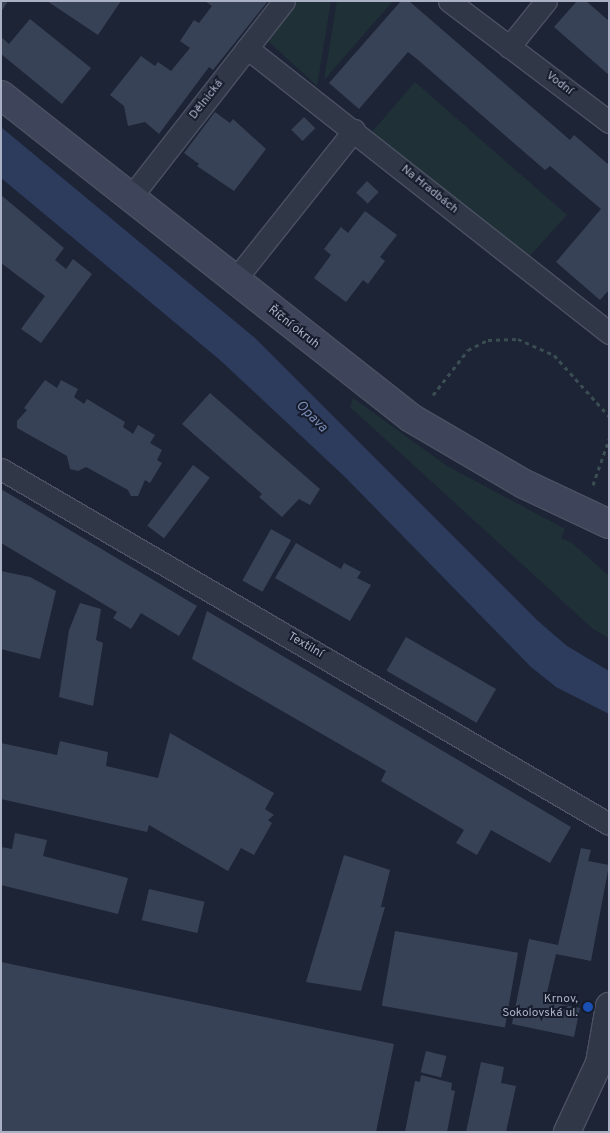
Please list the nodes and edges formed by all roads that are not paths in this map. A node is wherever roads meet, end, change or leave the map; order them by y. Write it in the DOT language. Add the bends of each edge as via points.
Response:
graph roads {
  1 [pos="284,1"];
  2 [pos="449,1"];
  3 [pos="546,1"];
  4 [pos="509,47"];
  5 [pos="243,53"];
  6 [pos="1,96"];
  7 [pos="609,122"];
  8 [pos="354,130"];
  9 [pos="130,198"];
  10 [pos="234,281"];
  11 [pos="609,334"];
  12 [pos="1,469"];
  13 [pos="609,524"];
  14 [pos="609,824"];
  15 [pos="609,1006"];
  16 [pos="604,1065"];
  17 [pos="567,1132"];
  1 -- 5 [label="street, Dělnická"];
  2 -- 4 [label="street, Vodní"];
  3 -- 4 [label="street"];
  4 -- 7 [label="street, Vodní"];
  5 -- 8 [label="street, Na Hradbách"];
  5 -- 9 [label="street, Dělnická"];
  6 -- 9 [label="main road, Říční okruh"];
  8 -- 10 [label="street"];
  8 -- 11 [label="street, Na Hradbách"];
  9 -- 10 [label="main road, Říční okruh"];
  10 -- 13 [label="main road, Říční okruh" via="411,418 524,484"];
  12 -- 14 [label="street, Textilní"];
  15 -- 16 [label="street"];
  16 -- 17 [label="street"];
}
